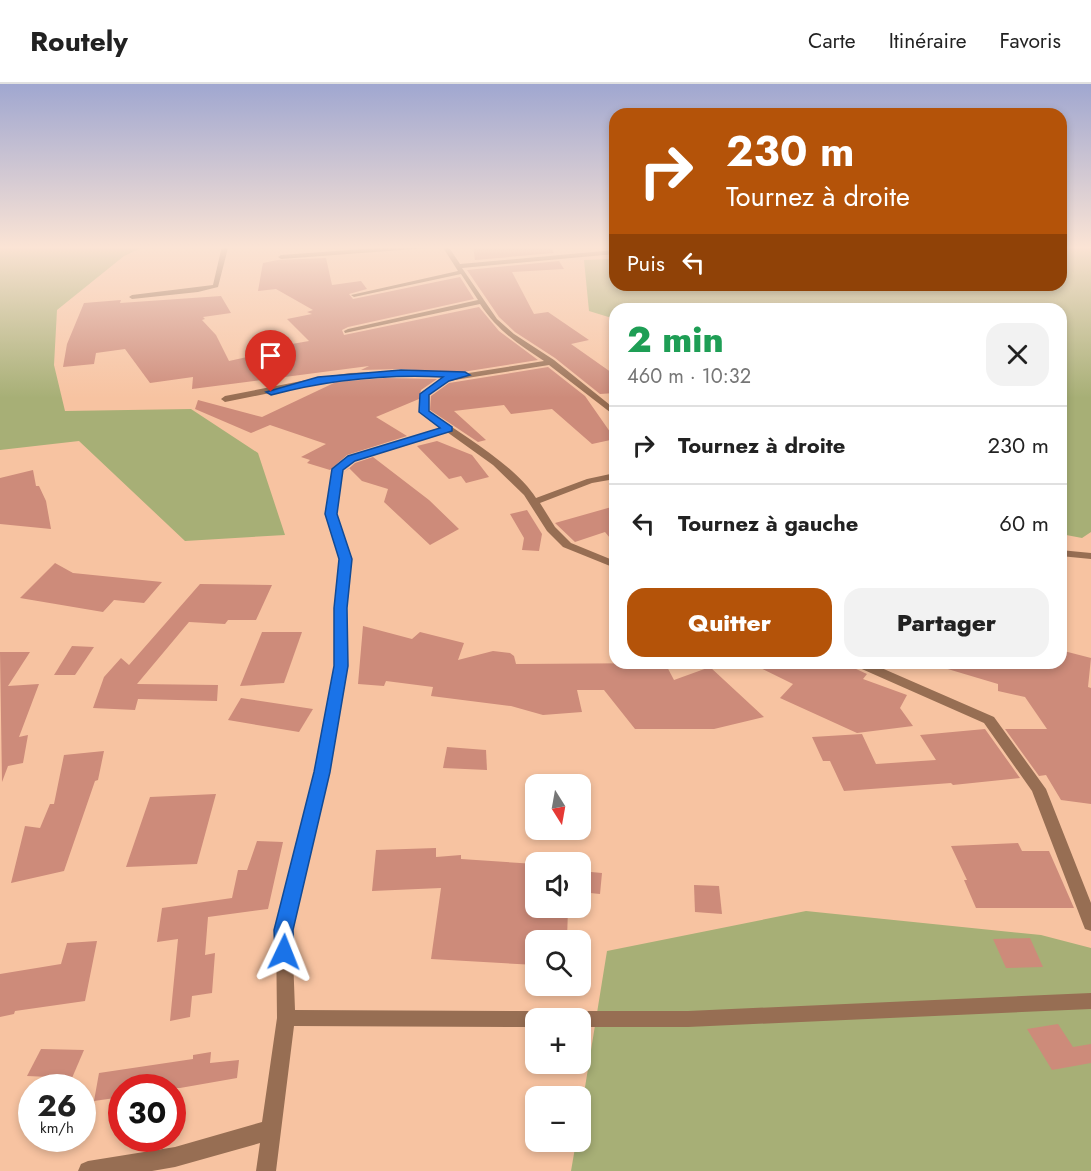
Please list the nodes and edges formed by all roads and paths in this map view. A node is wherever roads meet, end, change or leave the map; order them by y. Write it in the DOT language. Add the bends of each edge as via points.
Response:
graph roads {
  1 [pos="477,297"];
  2 [pos="480,302"];
  3 [pos="348,331"];
  4 [pos="551,362"];
  5 [pos="465,375"];
  6 [pos="225,399"];
  7 [pos="609,408"];
  8 [pos="448,429"];
  9 [pos="609,477"];
  10 [pos="534,502"];
  11 [pos="1067,554"];
  12 [pos="1091,556"];
  13 [pos="609,562"];
  14 [pos="873,669"];
  15 [pos="1091,924"];
  16 [pos="1091,1001"];
  17 [pos="286,1018"];
  18 [pos="525,1019"];
  19 [pos="591,1019"];
  20 [pos="271,1130"];
  21 [pos="88,1171"];
  22 [pos="266,1171"];
  1 -- 2 [label="street"];
  2 -- 3 [label="street"];
  2 -- 4 [label="street" via="511,336"];
  4 -- 5 [label="street"];
  4 -- 7 [label="street"];
  5 -- 6 [label="street" via="401,372 318,380"];
  5 -- 8 [label="street" via="446,379 425,394 424,412"];
  8 -- 10 [label="street" via="496,464"];
  8 -- 17 [label="street" via="351,459 338,469 331,514 345,559 341,666 322,772 284,930"];
  9 -- 10 [label="street"];
  10 -- 13 [label="street" via="567,545"];
  11 -- 12 [label="street"];
  14 -- 15 [label="street" via="989,720 1039,789"];
  16 -- 19 [label="street" via="688,1019"];
  17 -- 18 [label="street"];
  17 -- 20 [label="street"];
  20 -- 21 [label="street" via="175,1157"];
  20 -- 22 [label="street"];
}
